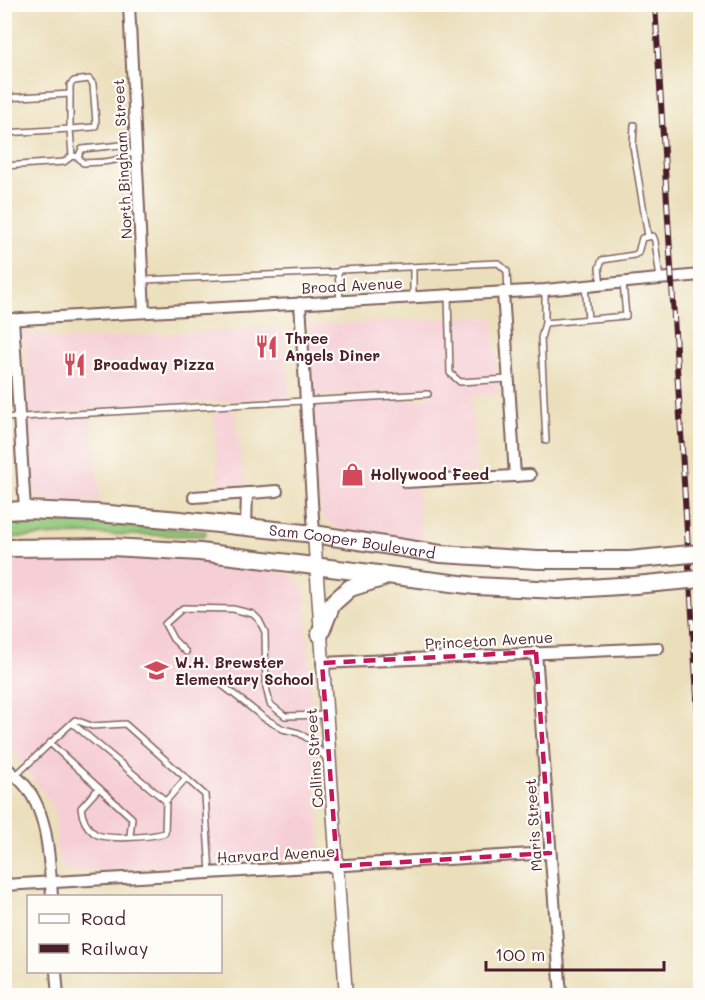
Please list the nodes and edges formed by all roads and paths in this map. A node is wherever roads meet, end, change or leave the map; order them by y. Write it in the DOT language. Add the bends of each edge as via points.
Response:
graph roads {
  1 [pos="129,4"];
  2 [pos="70,94"];
  3 [pos="4,98"];
  4 [pos="634,125"];
  5 [pos="70,129"];
  6 [pos="4,133"];
  7 [pos="105,146"];
  8 [pos="133,153"];
  9 [pos="75,157"];
  10 [pos="107,161"];
  11 [pos="4,166"];
  12 [pos="648,236"];
  13 [pos="413,268"];
  14 [pos="338,272"];
  15 [pos="700,275"];
  16 [pos="143,280"];
  17 [pos="660,280"];
  18 [pos="623,283"];
  19 [pos="601,285"];
  20 [pos="585,286"];
  21 [pos="545,290"];
  22 [pos="506,292"];
  23 [pos="448,294"];
  24 [pos="413,297"];
  25 [pos="340,301"];
  26 [pos="300,303"];
  27 [pos="144,312"];
  28 [pos="9,319"];
  29 [pos="588,319"];
  30 [pos="544,323"];
  31 [pos="508,379"];
  32 [pos="428,394"];
  33 [pos="306,400"];
  34 [pos="19,417"];
  35 [pos="4,418"];
  36 [pos="546,441"];
  37 [pos="515,476"];
  38 [pos="530,476"];
  39 [pos="406,482"];
  40 [pos="277,491"];
  41 [pos="247,493"];
  42 [pos="195,497"];
  43 [pos="25,510"];
  44 [pos="4,511"];
  45 [pos="246,527"];
  46 [pos="314,534"];
  47 [pos="4,548"];
  48 [pos="700,553"];
  49 [pos="316,567"];
  50 [pos="392,576"];
  51 [pos="700,579"];
  52 [pos="320,634"];
  53 [pos="658,648"];
  54 [pos="186,652"];
  55 [pos="536,652"];
  56 [pos="322,663"];
  57 [pos="220,684"];
  58 [pos="326,715"];
  59 [pos="72,723"];
  60 [pos="50,743"];
  61 [pos="330,761"];
  62 [pos="4,766"];
  63 [pos="15,776"];
  64 [pos="186,778"];
  65 [pos="99,788"];
  66 [pos="166,801"];
  67 [pos="130,836"];
  68 [pos="550,853"];
  69 [pos="337,866"];
  70 [pos="210,873"];
  71 [pos="51,882"];
  72 [pos="4,885"];
  73 [pos="52,895"];
  74 [pos="56,973"];
  75 [pos="58,996"];
  76 [pos="346,996"];
  77 [pos="561,996"];
  1 -- 8 [label="street, North Bingham Street"];
  2 -- 3 [label="lane"];
  2 -- 5 [label="lane"];
  2 -- 5 [label="lane" via="74,81 89,79 93,84 96,123 95,127"];
  4 -- 12 [label="lane" via="633,146"];
  5 -- 6 [label="lane"];
  5 -- 9 [label="lane"];
  7 -- 8 [label="lane" via="121,146"];
  7 -- 9 [label="lane" via="82,149"];
  7 -- 10 [label="lane"];
  8 -- 10 [label="lane"];
  8 -- 16 [label="street, North Bingham Street"];
  9 -- 10 [label="lane" via="83,163"];
  9 -- 11 [label="lane" via="64,162"];
  12 -- 17 [label="lane" via="655,241"];
  12 -- 19 [label="lane" via="642,238 638,253 602,260 598,268"];
  13 -- 14 [label="lane"];
  13 -- 22 [label="lane" via="498,263 507,271"];
  13 -- 24 [label="lane"];
  14 -- 16 [label="lane"];
  14 -- 25 [label="lane"];
  15 -- 17 [label="street, Broad Avenue"];
  16 -- 27 [label="street, North Bingham Street"];
  17 -- 18 [label="street, Broad Avenue"];
  18 -- 19 [label="street, Broad Avenue"];
  18 -- 29 [label="lane" via="626,316"];
  19 -- 20 [label="street, Broad Avenue"];
  20 -- 21 [label="street, Broad Avenue"];
  20 -- 29 [label="lane"];
  21 -- 22 [label="street, Broad Avenue"];
  21 -- 30 [label="lane"];
  22 -- 23 [label="street, Broad Avenue"];
  22 -- 31 [label="street"];
  23 -- 24 [label="street, Broad Avenue"];
  23 -- 31 [label="lane" via="450,373 460,382"];
  24 -- 25 [label="street, Broad Avenue"];
  25 -- 26 [label="street, Broad Avenue"];
  26 -- 27 [label="street, Broad Avenue"];
  26 -- 33 [label="street, Collins Street"];
  27 -- 28 [label="street, Broad Avenue"];
  28 -- 34 [label="street"];
  29 -- 30 [label="lane"];
  30 -- 36 [label="lane" via="541,338"];
  31 -- 37 [label="street"];
  32 -- 33 [label="lane"];
  33 -- 34 [label="lane"];
  33 -- 46 [label="street, Collins Street"];
  34 -- 35 [label="lane"];
  34 -- 43 [label="street"];
  37 -- 38 [label="street"];
  37 -- 39 [label="street"];
  40 -- 41 [label="street"];
  41 -- 42 [label="street"];
  41 -- 45 [label="street"];
  43 -- 44 [label="main road, Sam Cooper Boulevard"];
  43 -- 45 [label="main road, Sam Cooper Boulevard"];
  45 -- 46 [label="main road, Sam Cooper Boulevard"];
  46 -- 48 [label="main road, Sam Cooper Boulevard, bridge" via="441,554 538,560 630,560"];
  46 -- 49 [label="street, Collins Street"];
  47 -- 49 [label="main road, Sam Cooper Boulevard" via="123,547"];
  49 -- 50 [label="main road, Sam Cooper Boulevard"];
  49 -- 52 [label="street, Collins Street"];
  50 -- 51 [label="main road, Sam Cooper Boulevard, bridge" via="558,590"];
  50 -- 52 [label="main road" via="350,588 332,604"];
  52 -- 56 [label="street, Collins Street"];
  53 -- 55 [label="street, Princeton Avenue"];
  54 -- 58 [label="lane" via="165,624 183,608 233,609 253,615 265,632 270,704 285,716"];
  55 -- 56 [label="street, Princeton Avenue"];
  55 -- 68 [label="street, Maris Street"];
  56 -- 58 [label="street, Collins Street"];
  57 -- 61 [label="lane" via="264,718 310,740"];
  58 -- 61 [label="street, Collins Street"];
  59 -- 60 [label="lane"];
  59 -- 64 [label="lane" via="75,720 92,726 124,724"];
  59 -- 66 [label="lane"];
  60 -- 63 [label="lane"];
  60 -- 65 [label="lane"];
  61 -- 69 [label="street, Collins Street"];
  62 -- 63 [label="street"];
  63 -- 71 [label="street" via="40,812"];
  64 -- 66 [label="lane"];
  64 -- 70 [label="lane" via="205,795"];
  65 -- 67 [label="lane" via="132,818"];
  65 -- 67 [label="lane" via="81,808 82,818 94,834"];
  66 -- 67 [label="lane" via="165,833"];
  68 -- 69 [label="street, Harvard Avenue"];
  68 -- 77 [label="street, Maris Street"];
  69 -- 70 [label="street, Harvard Avenue"];
  69 -- 76 [label="street, Collins Street"];
  70 -- 71 [label="street, Harvard Avenue"];
  71 -- 72 [label="street, Harvard Avenue"];
  71 -- 73 [label="street"];
  74 -- 75 [label="street"];
}
